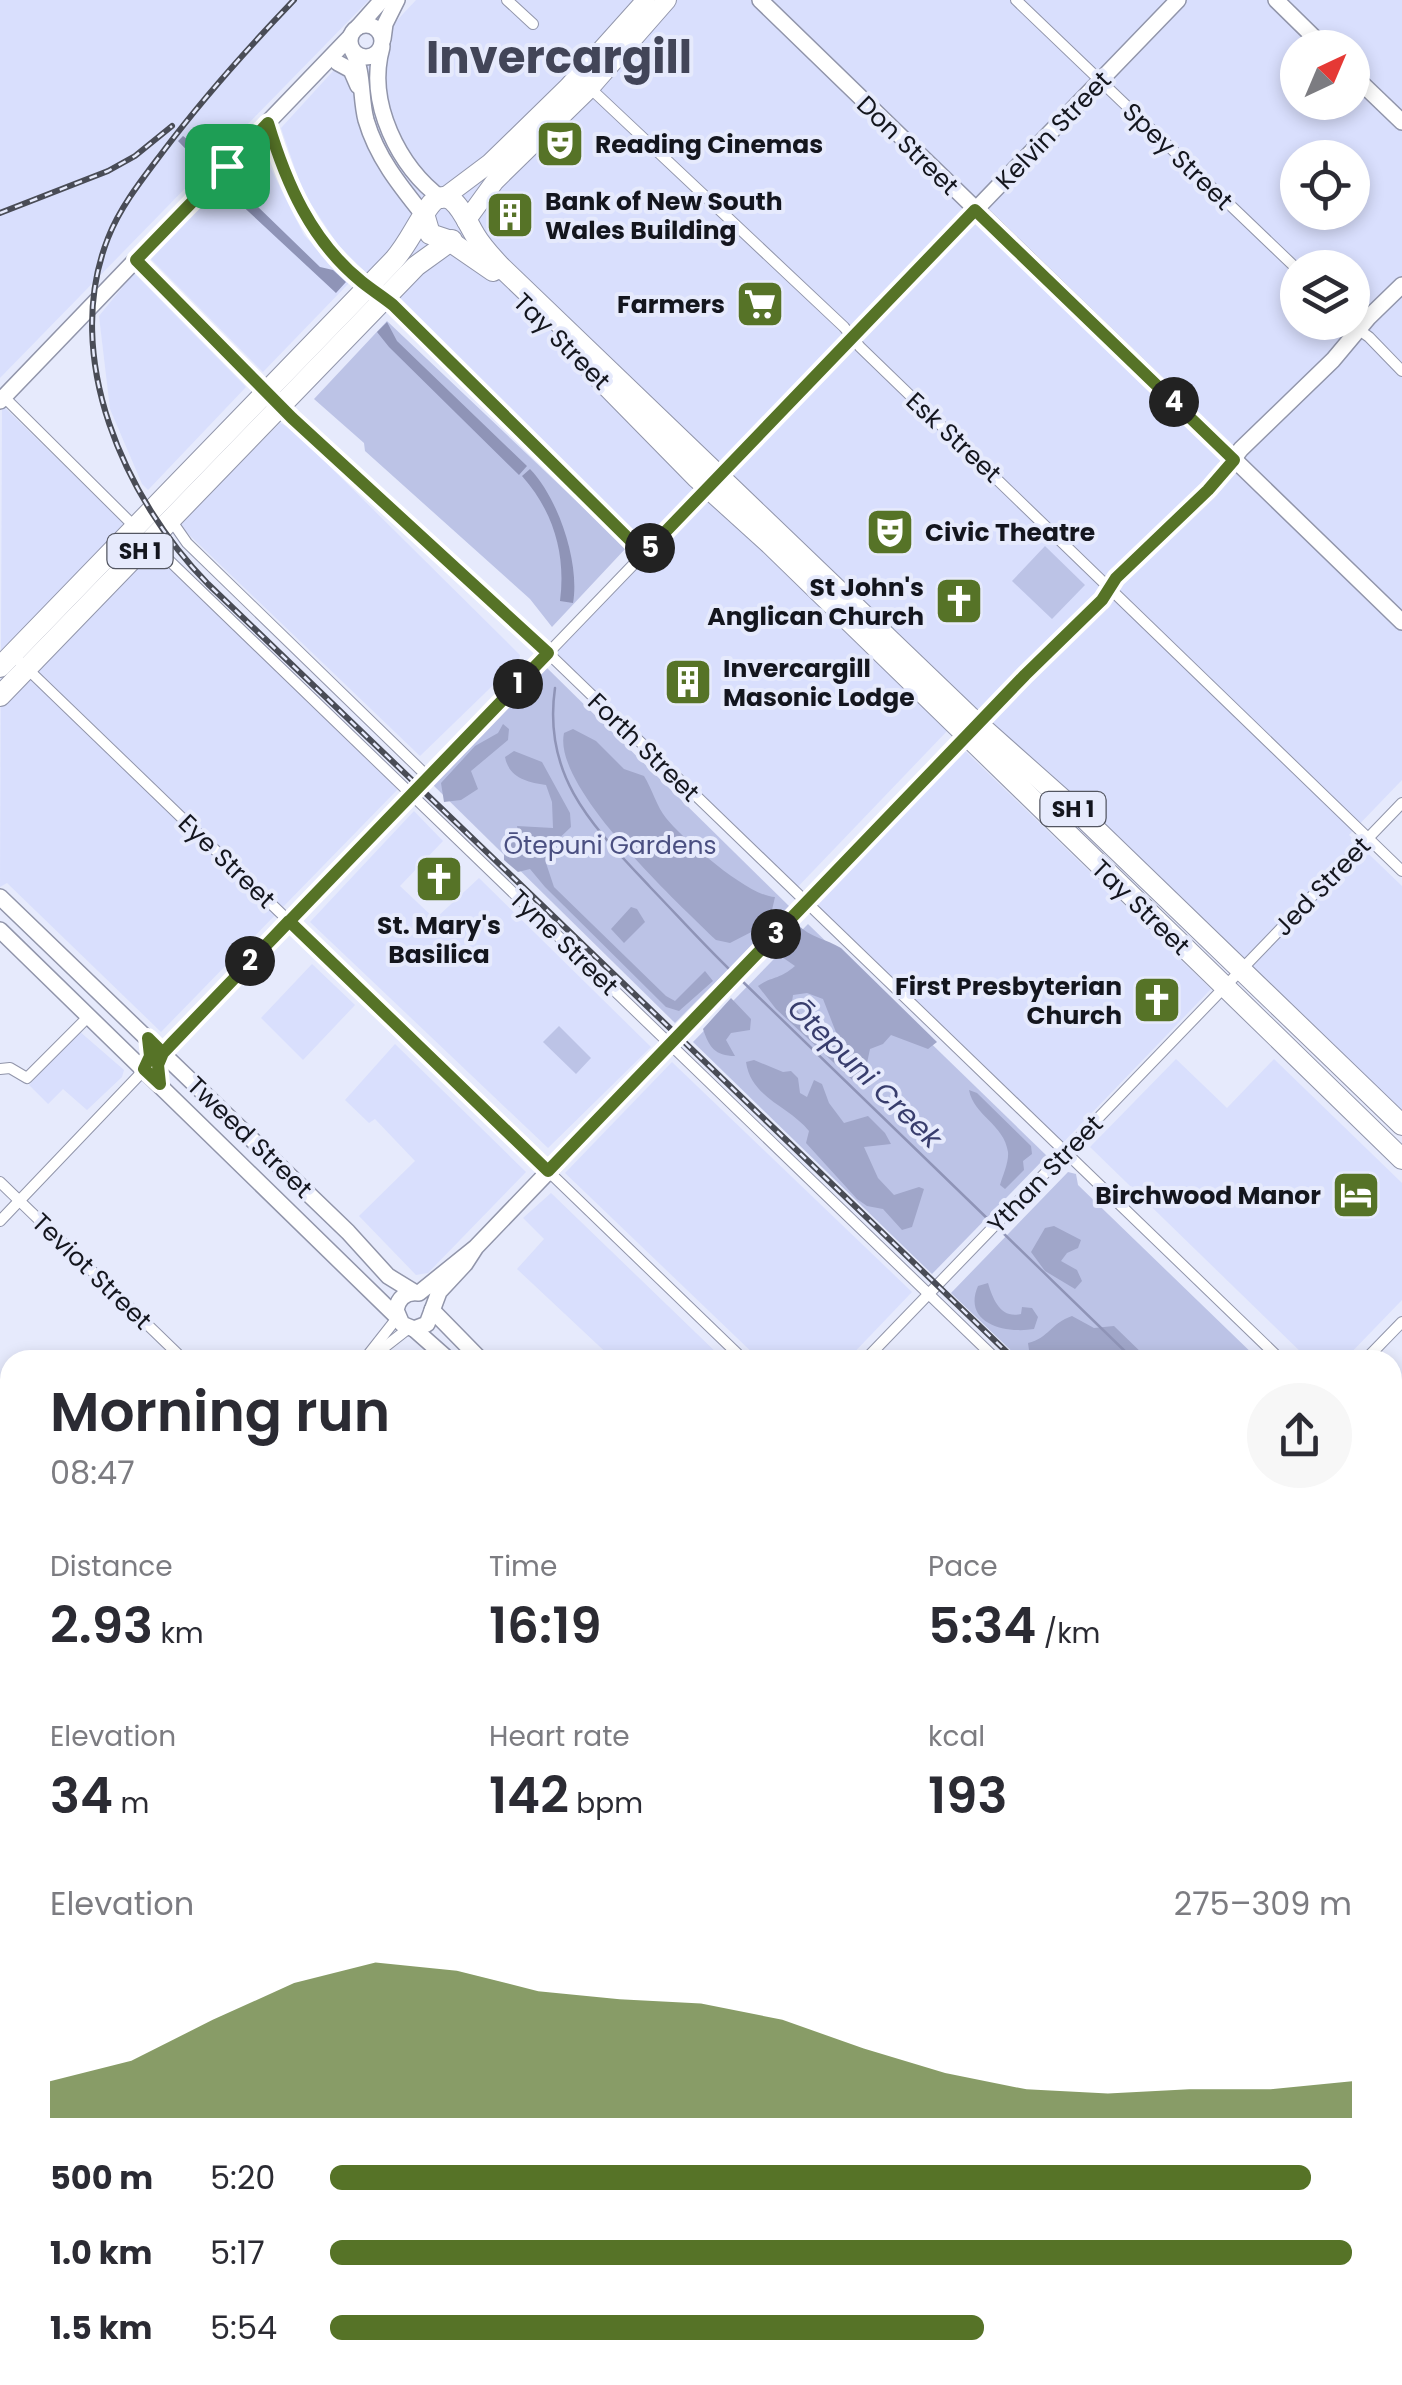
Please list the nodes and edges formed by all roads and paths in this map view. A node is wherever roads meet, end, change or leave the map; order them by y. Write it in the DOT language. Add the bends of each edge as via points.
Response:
graph roads {
  1 [pos="382,0"];
  2 [pos="398,0"];
  3 [pos="507,0"];
  4 [pos="646,0"];
  5 [pos="668,0"];
  6 [pos="760,0"];
  7 [pos="1016,0"];
  8 [pos="1178,0"];
  9 [pos="1276,0"];
  10 [pos="533,24"];
  11 [pos="1307,30"];
  12 [pos="364,45"];
  13 [pos="338,63"];
  14 [pos="308,81"];
  15 [pos="1100,81"];
  16 [pos="590,88"];
  17 [pos="1370,91"];
  18 [pos="361,95"];
  19 [pos="1402,122"];
  20 [pos="268,123"];
  21 [pos="442,199"];
  22 [pos="479,202"];
  23 [pos="975,210"];
  24 [pos="424,217"];
  25 [pos="466,221"];
  26 [pos="448,240"];
  27 [pos="1280,253"];
  28 [pos="424,258"];
  29 [pos="136,260"];
  30 [pos="1402,285"];
  31 [pos="524,296"];
  32 [pos="366,302"];
  33 [pos="1370,312"];
  34 [pos="852,338"];
  35 [pos="1347,340"];
  36 [pos="1369,340"];
  37 [pos="1402,371"];
  38 [pos="274,398"];
  39 [pos="2,399"];
  40 [pos="1234,460"];
  41 [pos="714,481"];
  42 [pos="170,520"];
  43 [pos="142,534"];
  44 [pos="644,554"];
  45 [pos="1109,589"];
  46 [pos="1402,622"];
  47 [pos="548,653"];
  48 [pos="13,663"];
  49 [pos="0,696"];
  50 [pos="972,730"];
  51 [pos="428,777"];
  52 [pos="411,794"];
  53 [pos="1402,803"];
  54 [pos="1368,838"];
  55 [pos="1402,871"];
  56 [pos="1140,872"];
  57 [pos="1126,892"];
  58 [pos="0,897"];
  59 [pos="807,903"];
  60 [pos="289,921"];
  61 [pos="34,929"];
  62 [pos="0,930"];
  63 [pos="16,946"];
  64 [pos="1233,979"];
  65 [pos="89,1016"];
  66 [pos="148,1038"];
  67 [pos="670,1044"];
  68 [pos="163,1053"];
  69 [pos="144,1069"];
  70 [pos="0,1070"];
  71 [pos="160,1084"];
  72 [pos="1368,1091"];
  73 [pos="1350,1109"];
  74 [pos="1402,1124"];
  75 [pos="1066,1152"];
  76 [pos="1402,1159"];
  77 [pos="548,1171"];
  78 [pos="291,1177"];
  79 [pos="0,1182"];
  80 [pos="274,1194"];
  81 [pos="20,1200"];
  82 [pos="0,1221"];
  83 [pos="476,1247"];
  84 [pos="416,1293"];
  85 [pos="928,1294"];
  86 [pos="432,1308"];
  87 [pos="404,1322"];
  88 [pos="1402,1322"];
  89 [pos="174,1350"];
  90 [pos="376,1350"];
  91 [pos="437,1350"];
  92 [pos="472,1350"];
  93 [pos="734,1350"];
  94 [pos="875,1350"];
  95 [pos="987,1350"];
  96 [pos="1271,1350"];
  97 [pos="1375,1350"];
  1 -- 12 [label="street"];
  2 -- 12 [label="street"];
  3 -- 10 [label="street"];
  4 -- 21 [label="main road" via="568,87"];
  5 -- 16 [label="main road"];
  6 -- 23 [label="street, Don Street"];
  7 -- 15 [label="street, Spey Street"];
  8 -- 15 [label="street, Kelvin Street"];
  9 -- 11 [label="street"];
  12 -- 13 [label="street"];
  12 -- 14 [label="street" via="326,59"];
  12 -- 18 [label="street"];
  12 -- 21 [label="street" via="389,129 414,175"];
  13 -- 14 [label="street"];
  13 -- 18 [label="street" via="350,70"];
  14 -- 20 [label="street"];
  15 -- 23 [label="street, Kelvin Street"];
  15 -- 27 [label="street, Spey Street"];
  16 -- 22 [label="main road"];
  16 -- 34 [label="street, Esk Street"];
  17 -- 19 [label="street"];
  18 -- 24 [label="street" via="380,155"];
  20 -- 29 [label="street"];
  20 -- 32 [label="street" via="305,216"];
  21 -- 24 [label="highway, SH 1"];
  21 -- 25 [label="highway, SH 1" via="459,205"];
  22 -- 25 [label="main road"];
  22 -- 31 [label="highway" via="479,232"];
  23 -- 34 [label="street, Kelvin Street"];
  23 -- 40 [label="street, Don Street"];
  24 -- 26 [label="highway, SH 1" via="430,234"];
  24 -- 32 [label="highway, SH 1"];
  25 -- 26 [label="highway, SH 1" via="459,236"];
  25 -- 31 [label="highway, Tay Street / SH 1"];
  26 -- 28 [label="highway, SH 1"];
  26 -- 31 [label="highway, Tay Street / SH 1"];
  28 -- 31 [label="highway" via="456,252"];
  28 -- 32 [label="highway, SH 1"];
  29 -- 38 [label="street, Forth Street"];
  29 -- 39 [label="street"];
  30 -- 33 [label="street"];
  31 -- 41 [label="highway, Tay Street / SH 1"];
  32 -- 38 [label="highway, SH 1"];
  32 -- 44 [label="street"];
  34 -- 41 [label="street, Kelvin Street"];
  34 -- 45 [label="street, Esk Street"];
  35 -- 40 [label="street"];
  36 -- 37 [label="street"];
  38 -- 42 [label="highway, SH 1"];
  38 -- 43 [label="highway, SH 1"];
  38 -- 47 [label="street, Forth Street"];
  39 -- 43 [label="street, Tyne Street"];
  40 -- 45 [label="street"];
  40 -- 46 [label="street, Don Street"];
  41 -- 44 [label="street"];
  41 -- 50 [label="highway, Tay Street / SH 1"];
  42 -- 43 [label="highway, SH 1"];
  42 -- 51 [label="street"];
  43 -- 48 [label="highway, SH 1"];
  43 -- 52 [label="street, Tyne Street"];
  44 -- 47 [label="street"];
  45 -- 50 [label="street"];
  45 -- 54 [label="street, Esk Street"];
  47 -- 51 [label="street"];
  47 -- 59 [label="street, Forth Street"];
  48 -- 49 [label="highway, SH 1"];
  48 -- 60 [label="street, Eye Street"];
  50 -- 56 [label="highway, Tay Street / SH 1"];
  50 -- 57 [label="highway, Tay Street / SH 1"];
  50 -- 59 [label="street"];
  51 -- 52 [label="street"];
  52 -- 60 [label="street"];
  52 -- 67 [label="street, Tyne Street"];
  53 -- 54 [label="street, Jed Street"];
  54 -- 55 [label="street, Esk Street"];
  54 -- 64 [label="street, Jed Street"];
  56 -- 57 [label="highway" via="1128,875"];
  56 -- 64 [label="highway, Tay Street / SH 1"];
  57 -- 64 [label="highway, Tay Street / SH 1"];
  58 -- 61 [label="street, Tweed Street"];
  59 -- 67 [label="street"];
  59 -- 75 [label="street, Forth Street"];
  60 -- 68 [label="street"];
  60 -- 77 [label="street, Eye Street"];
  61 -- 63 [label="street"];
  61 -- 66 [label="street, Tweed Street"];
  62 -- 63 [label="street, Tweed Street"];
  63 -- 65 [label="street, Tweed Street"];
  64 -- 72 [label="highway, Tay Street / SH 1"];
  64 -- 73 [label="highway, Tay Street / SH 1"];
  64 -- 75 [label="street, Ythan Street"];
  65 -- 69 [label="street, Tweed Street"];
  65 -- 70 [label="street" via="27,1078"];
  66 -- 68 [label="street, Tweed Street"];
  66 -- 69 [label="street"];
  67 -- 77 [label="street"];
  67 -- 85 [label="street, Tyne Street"];
  68 -- 71 [label="street"];
  68 -- 78 [label="street, Tweed Street"];
  69 -- 71 [label="street, Tweed Street"];
  69 -- 81 [label="street"];
  71 -- 80 [label="street, Tweed Street"];
  72 -- 73 [label="highway"];
  72 -- 74 [label="highway, Tay Street / SH 1"];
  73 -- 76 [label="highway, Tay Street / SH 1"];
  75 -- 85 [label="street, Ythan Street"];
  75 -- 96 [label="street, Forth Street"];
  77 -- 83 [label="street"];
  77 -- 93 [label="street, Eye Street"];
  78 -- 80 [label="street"];
  78 -- 84 [label="street, Tweed Street" via="388,1276"];
  79 -- 81 [label="street, Teviot Street"];
  80 -- 87 [label="street, Tweed Street"];
  81 -- 82 [label="street"];
  81 -- 89 [label="street, Teviot Street"];
  83 -- 84 [label="street"];
  83 -- 86 [label="street"];
  84 -- 86 [label="street, Tweed Street"];
  84 -- 87 [label="street" via="399,1300"];
  85 -- 94 [label="street, Ythan Street"];
  85 -- 95 [label="street, Tyne Street"];
  86 -- 87 [label="street" via="427,1324"];
  86 -- 92 [label="street"];
  87 -- 90 [label="street"];
  87 -- 91 [label="street, Tweed Street"];
  88 -- 97 [label="street"];
}
